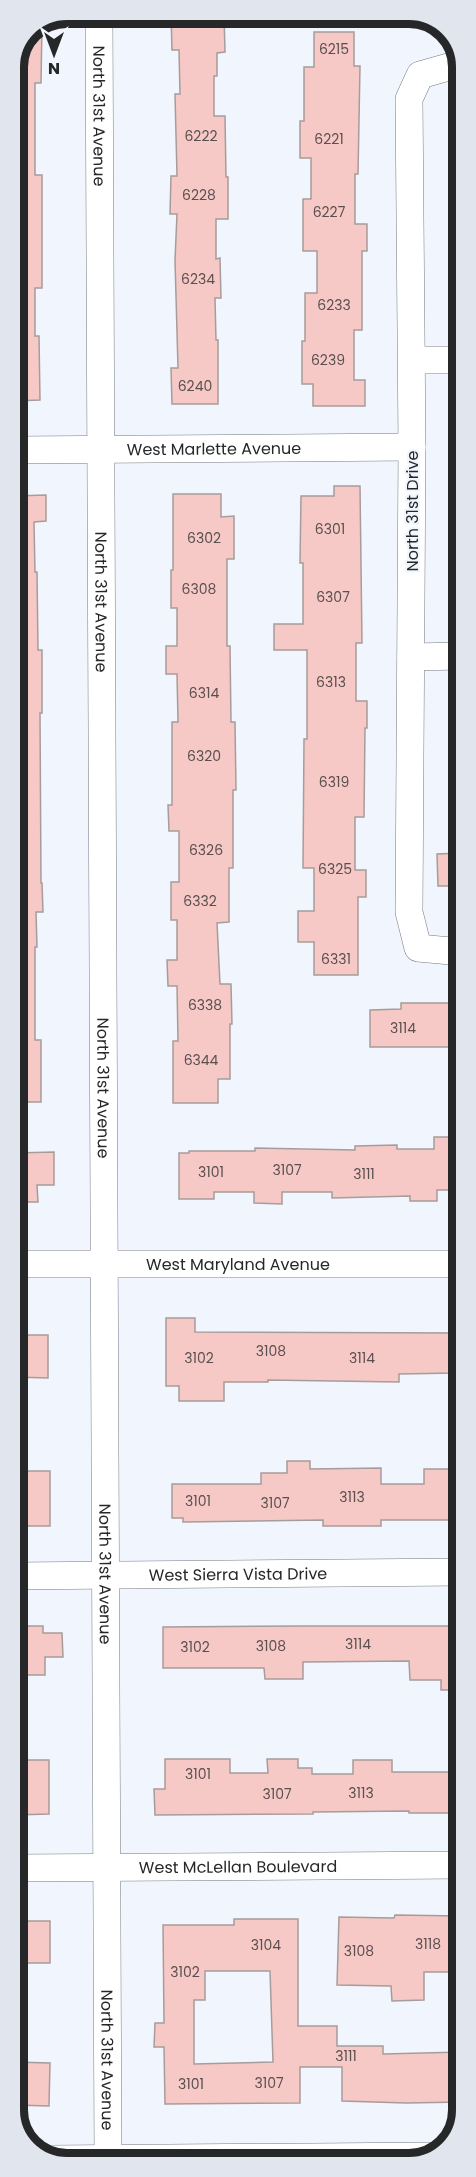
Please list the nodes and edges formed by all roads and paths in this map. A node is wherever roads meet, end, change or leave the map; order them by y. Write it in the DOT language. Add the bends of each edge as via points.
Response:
graph roads {
  1 [pos="99,24"];
  2 [pos="452,66"];
  3 [pos="412,360"];
  4 [pos="452,360"];
  5 [pos="412,447"];
  6 [pos="24,450"];
  7 [pos="102,450"];
  8 [pos="452,656"];
  9 [pos="411,657"];
  10 [pos="452,951"];
  11 [pos="452,1263"];
  12 [pos="24,1264"];
  13 [pos="105,1264"];
  14 [pos="452,1572"];
  15 [pos="106,1575"];
  16 [pos="24,1576"];
  17 [pos="452,1865"];
  18 [pos="24,1868"];
  19 [pos="106,1868"];
  20 [pos="108,2153"];
  1 -- 7 [label="street, North 31st Avenue"];
  2 -- 3 [label="street, North 31st Drive" via="420,75 409,99"];
  3 -- 4 [label="street"];
  3 -- 5 [label="street, North 31st Drive"];
  5 -- 7 [label="street, West Marlette Avenue"];
  5 -- 9 [label="street, North 31st Drive"];
  6 -- 7 [label="street, West Marlette Avenue"];
  7 -- 13 [label="street, North 31st Avenue"];
  8 -- 9 [label="street"];
  9 -- 10 [label="street, North 31st Drive" via="409,912 418,948"];
  11 -- 13 [label="street, West Maryland Avenue"];
  12 -- 13 [label="street, West Maryland Avenue"];
  13 -- 15 [label="street, North 31st Avenue"];
  14 -- 15 [label="street, West Sierra Vista Drive"];
  15 -- 16 [label="street, West Sierra Vista Drive"];
  15 -- 19 [label="street, North 31st Avenue"];
  17 -- 19 [label="street, West McLellan Boulevard"];
  18 -- 19 [label="street, West McLellan Boulevard"];
  19 -- 20 [label="street, North 31st Avenue"];
}
